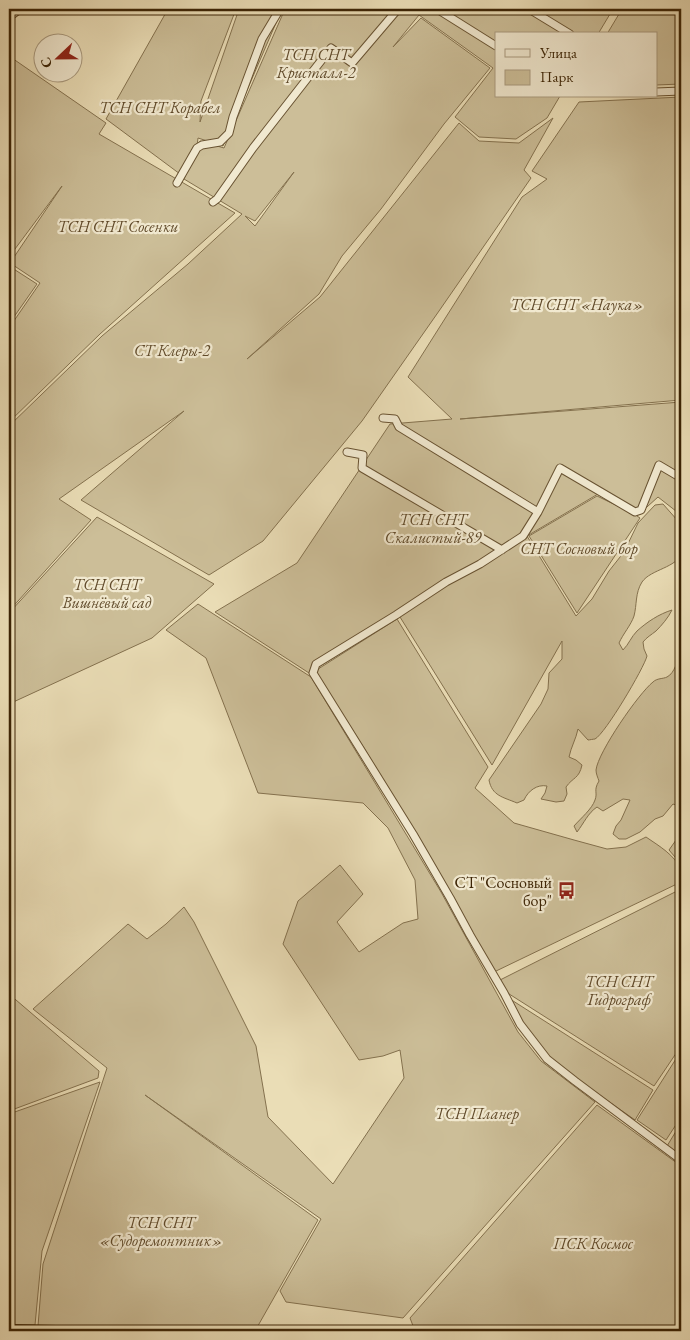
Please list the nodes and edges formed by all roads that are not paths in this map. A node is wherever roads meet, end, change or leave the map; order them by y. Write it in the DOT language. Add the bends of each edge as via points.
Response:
graph roads {
  1 [pos="20,9"];
  2 [pos="280,9"];
  3 [pos="398,9"];
  4 [pos="437,9"];
  5 [pos="529,9"];
  6 [pos="9,17"];
  7 [pos="567,32"];
  8 [pos="495,45"];
  9 [pos="681,91"];
  10 [pos="658,92"];
  11 [pos="177,183"];
  12 [pos="213,202"];
  13 [pos="383,418"];
  14 [pos="347,452"];
  15 [pos="681,478"];
  16 [pos="538,512"];
  17 [pos="502,550"];
  18 [pos="681,1160"];
  19 [pos="9,1330"];
  20 [pos="56,1331"];
  1 -- 6 [label="street"];
  2 -- 11 [label="street" via="262,39 228,133 220,142 202,144 197,148"];
  3 -- 12 [label="street" via="352,63 331,48"];
  4 -- 8 [label="street"];
  5 -- 7 [label="street"];
  9 -- 10 [label="street"];
  13 -- 16 [label="street" via="395,419 399,426"];
  14 -- 17 [label="street" via="363,455 362,468"];
  15 -- 16 [label="street" via="659,465 641,510 635,512 560,468"];
  16 -- 17 [label="street" via="523,536"];
  17 -- 18 [label="street" via="316,664 313,673 413,834 520,1024 547,1059"];
  19 -- 20 [label="main road"];
}
